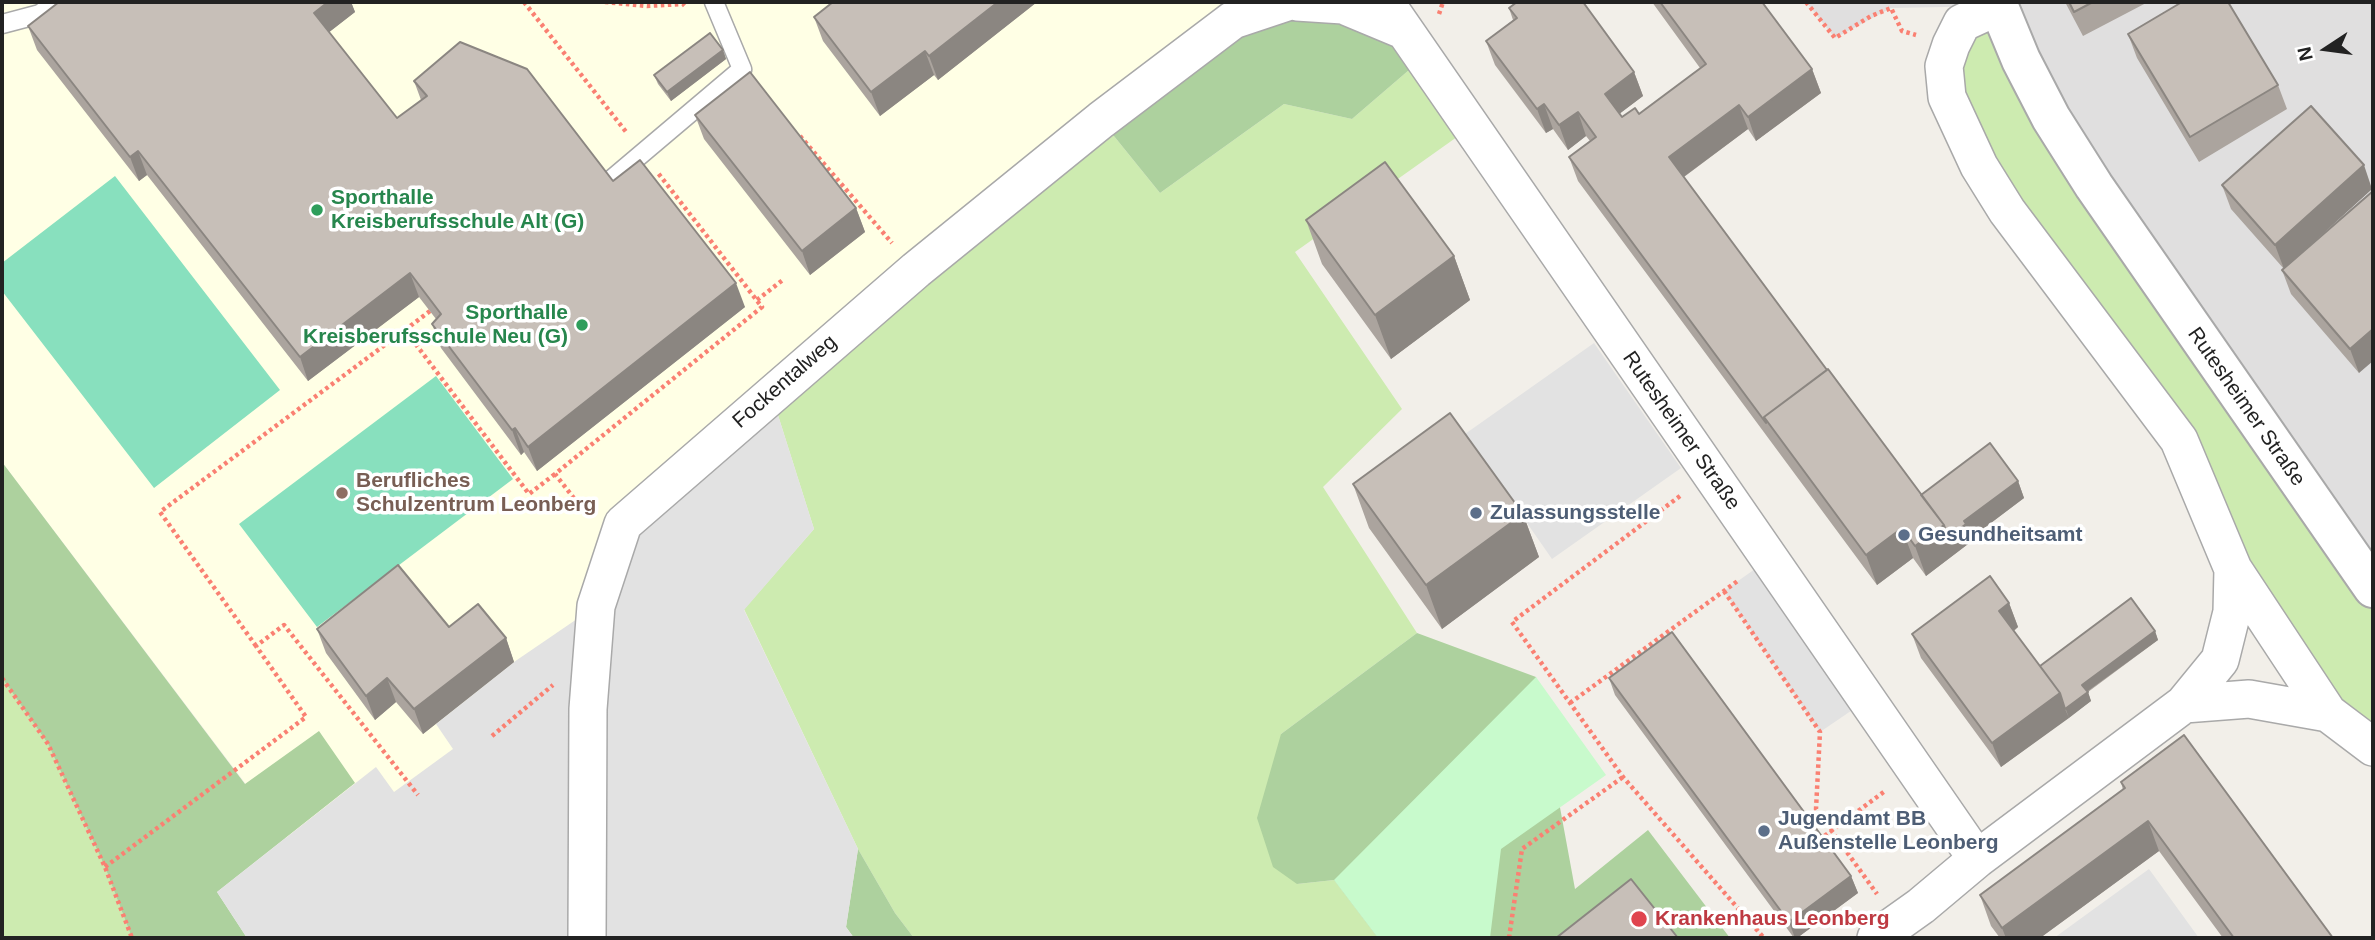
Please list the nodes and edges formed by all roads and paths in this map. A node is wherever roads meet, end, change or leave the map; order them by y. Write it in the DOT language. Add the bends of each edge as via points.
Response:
graph roads {
  1 [pos="56,2"];
  2 [pos="605,2"];
  3 [pos="652,2"];
  4 [pos="715,2"];
  5 [pos="1287,2"];
  6 [pos="1297,2"];
  7 [pos="1806,2"];
  8 [pos="1998,4"];
  9 [pos="647,6"];
  10 [pos="691,13"];
  11 [pos="1394,16"];
  12 [pos="2,24"];
  13 [pos="1902,31"];
  14 [pos="797,133"];
  15 [pos="606,184"];
  16 [pos="916,270"];
  17 [pos="784,279"];
  18 [pos="757,300"];
  19 [pos="762,307"];
  20 [pos="430,311"];
  21 [pos="405,330"];
  22 [pos="555,474"];
  23 [pos="1711,474"];
  24 [pos="590,518"];
  25 [pos="1769,559"];
  26 [pos="2233,569"];
  27 [pos="2373,588"];
  28 [pos="1724,591"];
  29 [pos="256,646"];
  30 [pos="2,678"];
  31 [pos="1570,703"];
  32 [pos="2184,704"];
  33 [pos="2328,713"];
  34 [pos="517,717"];
  35 [pos="492,736"];
  36 [pos="2373,747"];
  37 [pos="1916,769"];
  38 [pos="1623,777"];
  39 [pos="418,795"];
  40 [pos="1832,831"];
  41 [pos="1818,841"];
  42 [pos="1977,859"];
  43 [pos="105,867"];
  44 [pos="1887,930"];
  45 [pos="132,938"];
  46 [pos="587,938"];
  47 [pos="1509,938"];
  48 [pos="1764,938"];
  1 -- 12 [label="lane" via="40,14"];
  2 -- 9 [label="path"];
  3 -- 9 [label="path"];
  4 -- 15 [label="lane" via="742,69"];
  5 -- 16 [label="street, Fockentalweg" via="1234,20 1101,120"];
  6 -- 11 [label="street" via="1343,5"];
  7 -- 13 [label="path" via="1835,38 1891,8"];
  8 -- 26 [label="street, Rutesheimer Straße" via="1962,23 1944,66 1947,97 1979,166 2007,211 2179,440"];
  8 -- 27 [label="street, Rutesheimer Straße" via="2051,118 2094,186"];
  9 -- 10 [label="path" via="683,4"];
  11 -- 23 [label="street, Rutesheimer Straße"];
  14 -- 16 [label="path"];
  16 -- 46 [label="street, Fockentalweg" via="623,524 596,606 587,709"];
  17 -- 18 [label="path"];
  19 -- 22 [label="path"];
  20 -- 21 [label="path"];
  21 -- 22 [label="path" via="529,494"];
  21 -- 29 [label="path" via="160,512"];
  22 -- 24 [label="path"];
  23 -- 25 [label="street, Rutesheimer Straße"];
  23 -- 31 [label="path" via="1512,622"];
  25 -- 28 [label="path"];
  25 -- 37 [label="street, Rutesheimer Straße"];
  26 -- 32 [label="street, Rutesheimer Straße" via="2232,612 2220,660"];
  26 -- 33 [label="street, Rutesheimer Straße"];
  28 -- 31 [label="path"];
  28 -- 40 [label="path" via="1820,733 1816,809"];
  29 -- 39 [label="path" via="284,625"];
  29 -- 43 [label="path" via="306,718"];
  30 -- 43 [label="path" via="48,744"];
  31 -- 38 [label="path"];
  32 -- 33 [label="street, Rutesheimer Straße" via="2249,699"];
  32 -- 42 [label="street, Rutesheimer Straße"];
  33 -- 36 [label="street, Rutesheimer Straße"];
  34 -- 35 [label="path"];
  37 -- 40 [label="path"];
  37 -- 42 [label="street, Rutesheimer Straße"];
  38 -- 47 [label="path" via="1522,849"];
  38 -- 48 [label="path"];
  40 -- 41 [label="path"];
  40 -- 44 [label="path"];
  42 -- 44 [label="street, Rutesheimer Straße"];
  43 -- 45 [label="path"];
}
